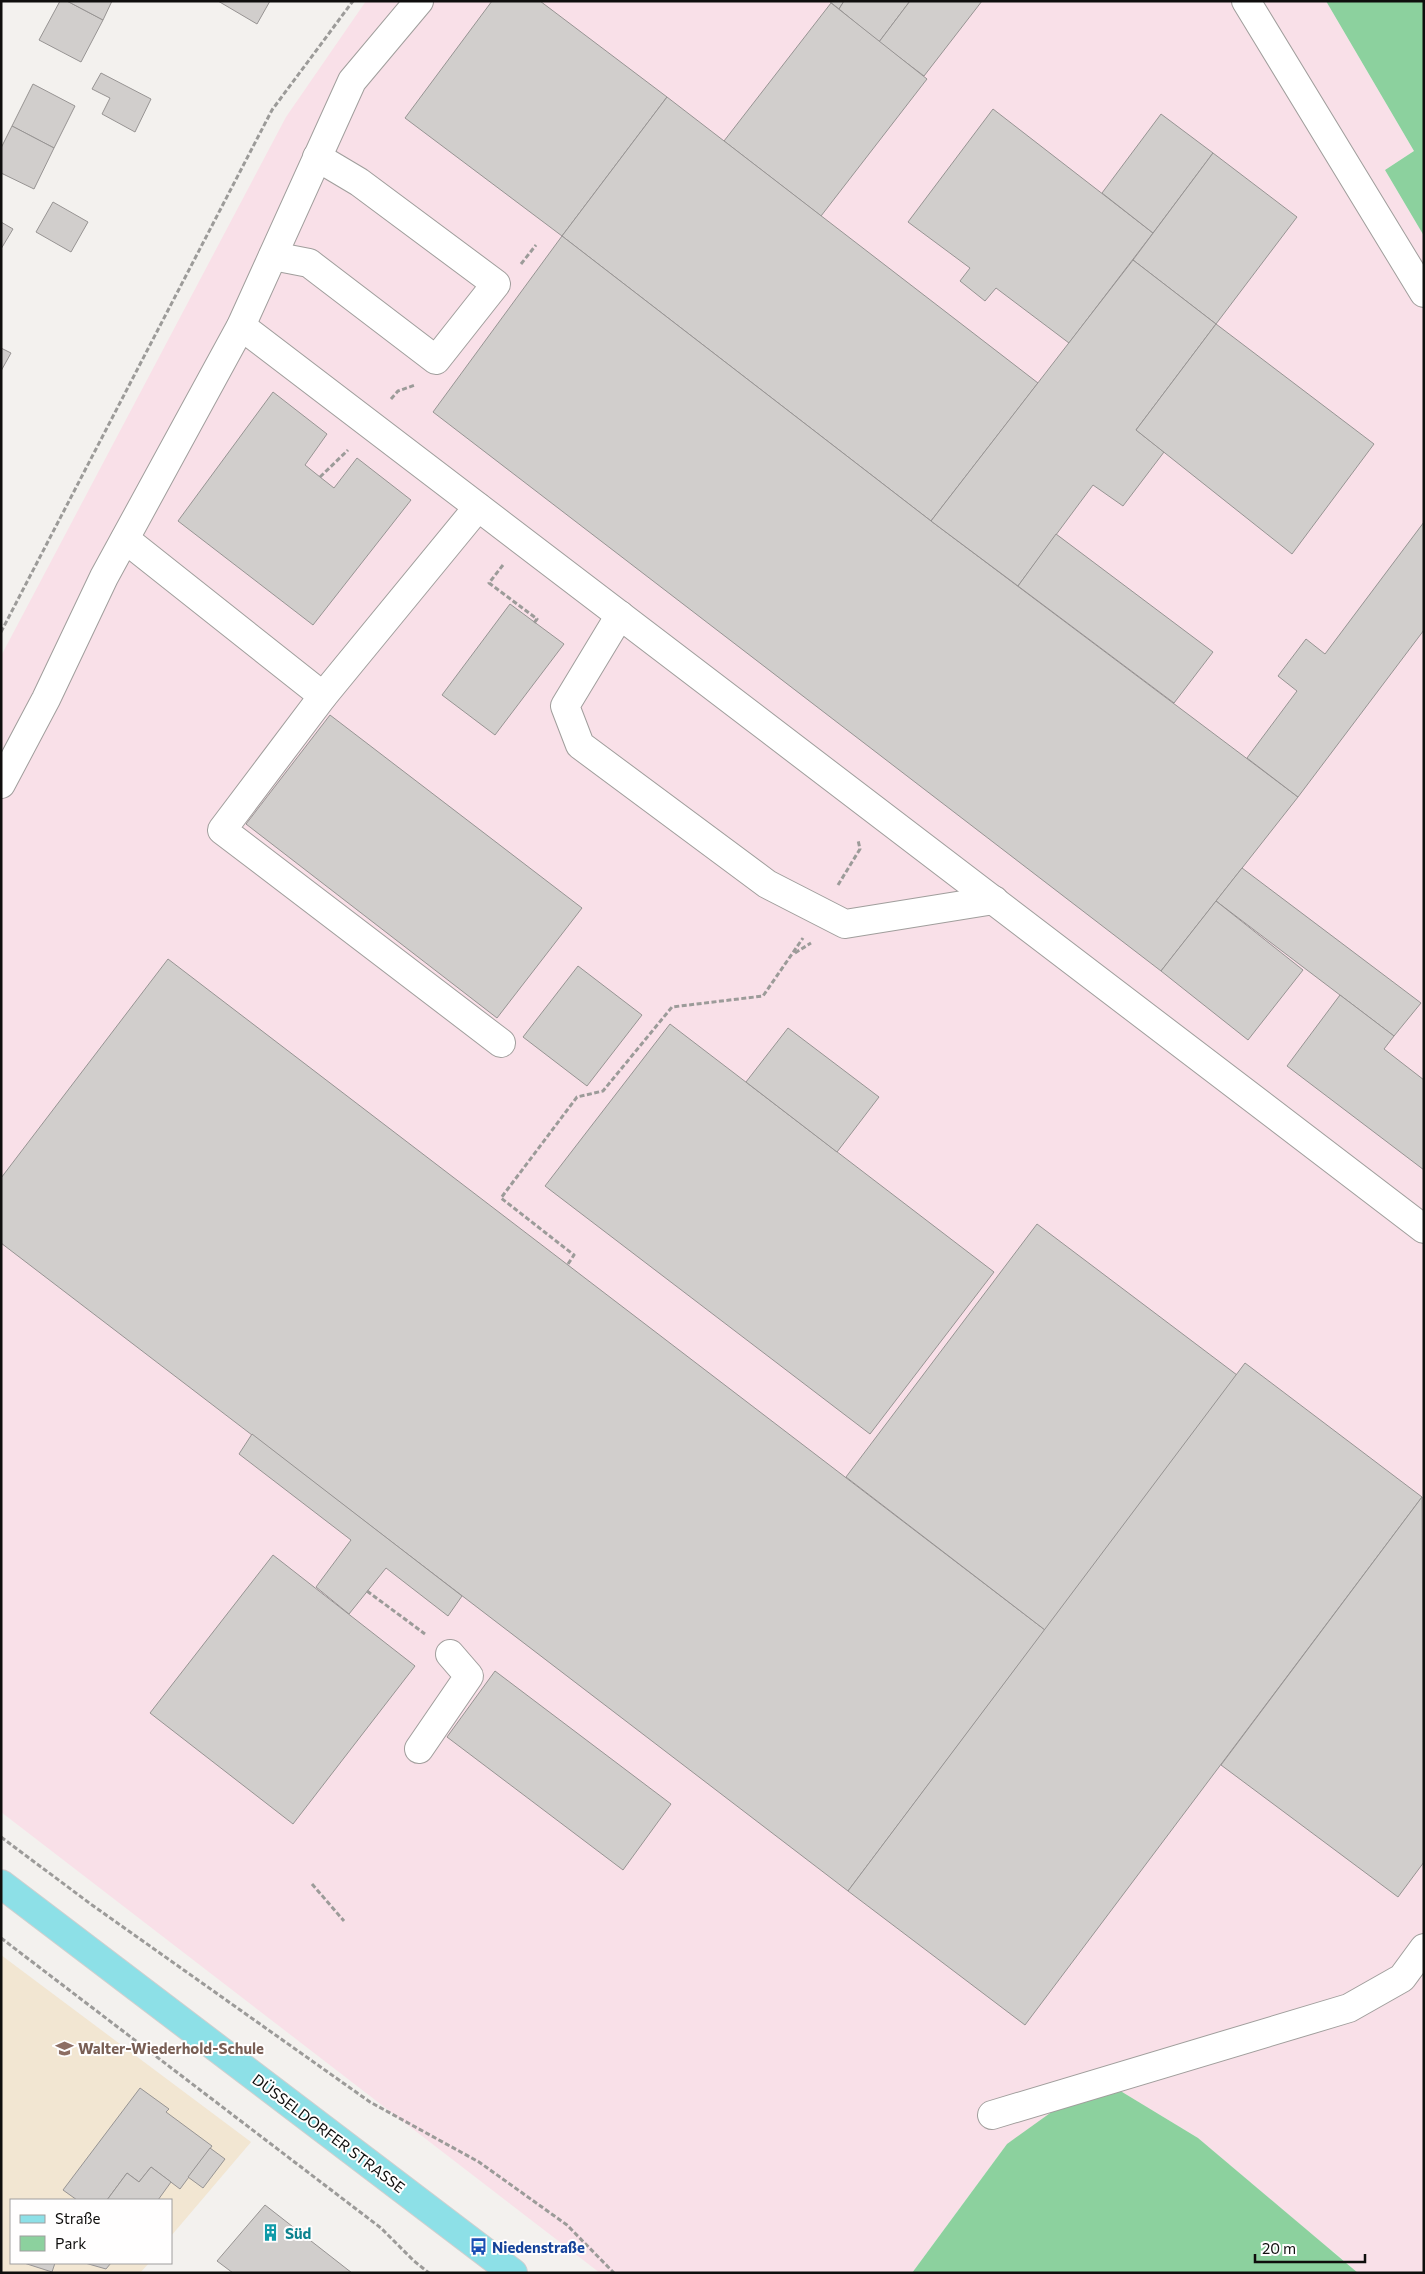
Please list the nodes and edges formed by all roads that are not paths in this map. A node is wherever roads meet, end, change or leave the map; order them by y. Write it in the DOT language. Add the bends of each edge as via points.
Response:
graph roads {
  1 [pos="418,1"];
  2 [pos="1246,1"];
  3 [pos="317,157"];
  4 [pos="273,256"];
  5 [pos="1424,293"];
  6 [pos="241,326"];
  7 [pos="478,507"];
  8 [pos="124,539"];
  9 [pos="620,615"];
  10 [pos="324,696"];
  11 [pos="1,784"];
  12 [pos="994,900"];
  13 [pos="501,1043"];
  14 [pos="1424,1229"];
  15 [pos="450,1654"];
  16 [pos="419,1749"];
  17 [pos="1,1884"];
  18 [pos="1424,1948"];
  19 [pos="992,2115"];
  20 [pos="513,2273"];
  1 -- 3 [label="lane" via="352,82"];
  2 -- 5 [label="lane"];
  3 -- 4 [label="lane"];
  3 -- 4 [label="lane" via="359,182 496,284 436,360 309,263"];
  4 -- 6 [label="lane"];
  6 -- 7 [label="lane"];
  6 -- 8 [label="lane"];
  7 -- 9 [label="lane"];
  7 -- 10 [label="lane"];
  8 -- 10 [label="lane"];
  8 -- 11 [label="lane"];
  9 -- 12 [label="lane"];
  9 -- 12 [label="lane" via="565,706 580,745 767,884 844,924"];
  10 -- 13 [label="lane" via="222,830"];
  12 -- 14 [label="lane"];
  15 -- 16 [label="lane" via="469,1676"];
  17 -- 20 [label="main road, DÜSSELDORFER STRASSE"];
  18 -- 19 [label="lane" via="1402,1978 1349,2008"];
}
